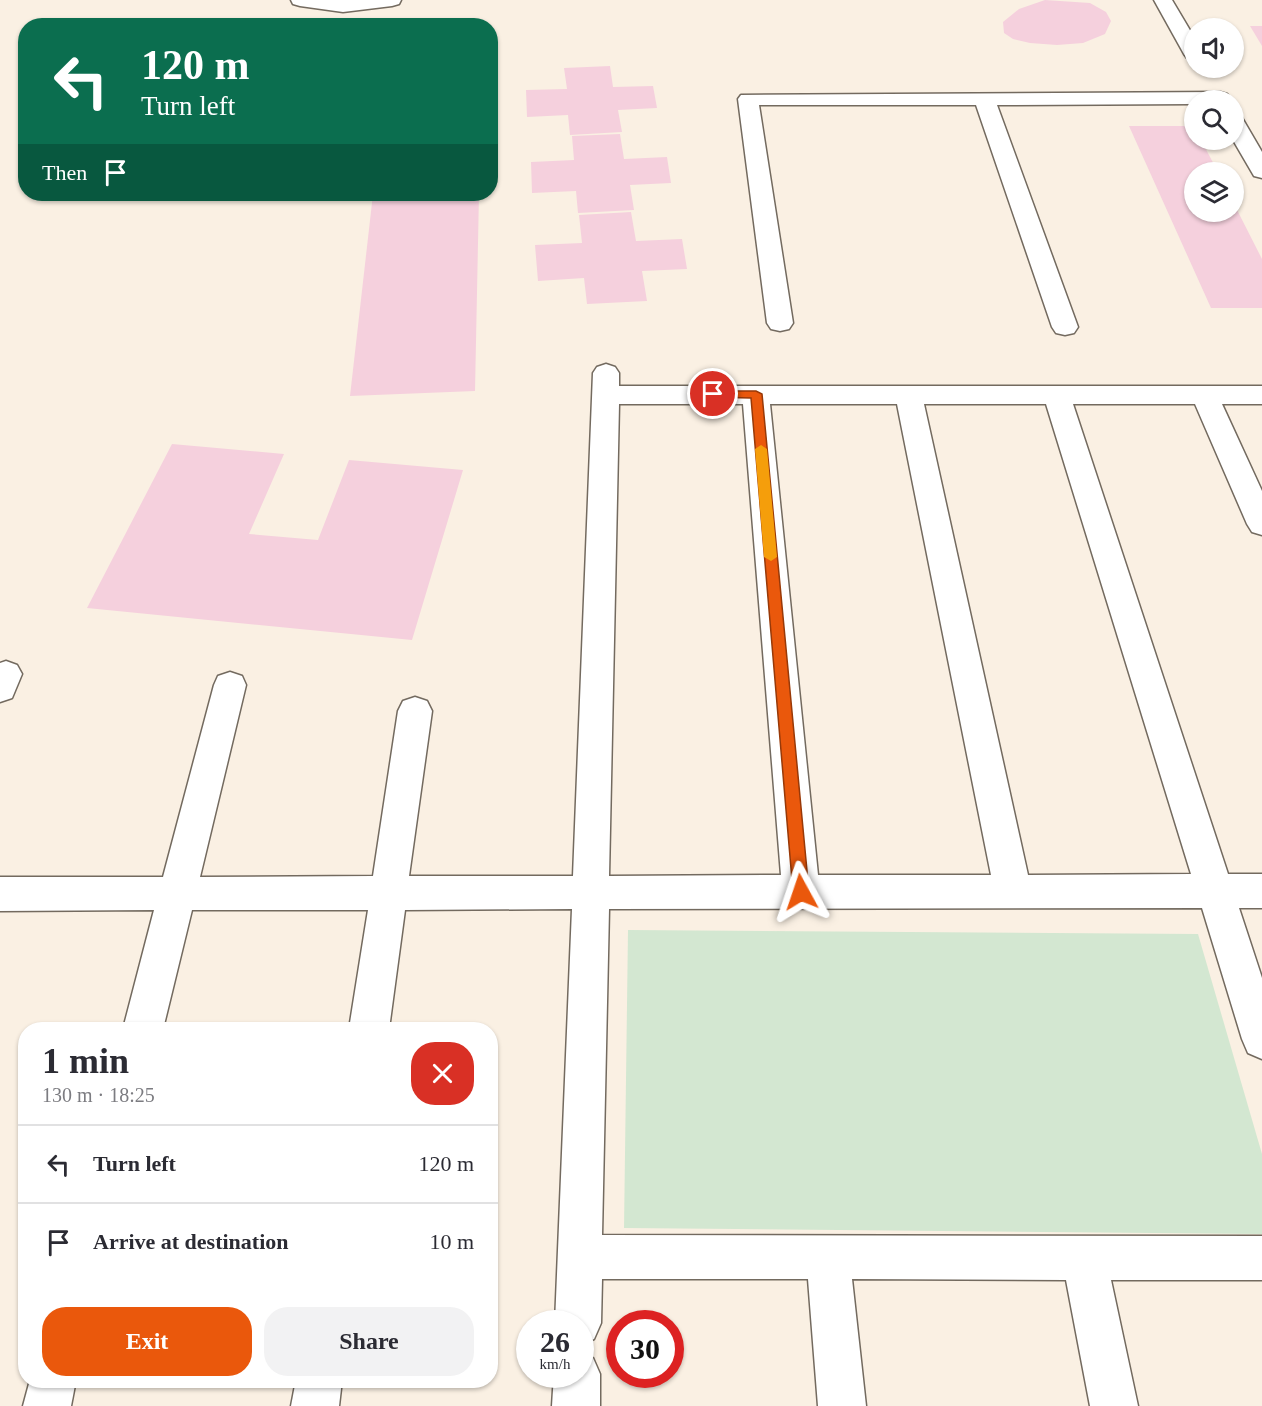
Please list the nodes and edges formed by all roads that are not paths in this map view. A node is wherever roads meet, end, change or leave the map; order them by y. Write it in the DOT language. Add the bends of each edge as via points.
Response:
graph roads {
  1 [pos="300,0"];
  2 [pos="392,0"];
  3 [pos="1163,0"];
  4 [pos="1184,37"];
  5 [pos="1208,78"];
  6 [pos="1215,90"];
  7 [pos="984,98"];
  8 [pos="1184,99"];
  9 [pos="1244,140"];
  10 [pos="1262,171"];
  11 [pos="780,322"];
  12 [pos="1065,327"];
  13 [pos="756,394"];
  14 [pos="909,395"];
  15 [pos="1057,395"];
  16 [pos="1205,395"];
  17 [pos="1262,395"];
  18 [pos="1262,524"];
  19 [pos="230,685"];
  20 [pos="415,711"];
  21 [pos="1262,891"];
  22 [pos="801,892"];
  23 [pos="1013,892"];
  24 [pos="1215,892"];
  25 [pos="177,893"];
  26 [pos="388,893"];
  27 [pos="591,893"];
  28 [pos="0,894"];
  29 [pos="145,1022"];
  30 [pos="370,1022"];
  31 [pos="1262,1038"];
  32 [pos="580,1257"];
  33 [pos="828,1257"];
  34 [pos="1084,1258"];
  35 [pos="1262,1258"];
  36 [pos="578,1310"];
  37 [pos="51,1388"];
  38 [pos="318,1388"];
  39 [pos="577,1388"];
  40 [pos="47,1406"];
  41 [pos="315,1406"];
  42 [pos="576,1406"];
  43 [pos="842,1406"];
  44 [pos="1114,1406"];
  1 -- 2 [label="street" via="343,6"];
  3 -- 4 [label="street"];
  5 -- 6 [label="street"];
  7 -- 8 [label="street"];
  7 -- 11 [label="street" via="748,99"];
  7 -- 12 [label="street"];
  9 -- 10 [label="street"];
  13 -- 14 [label="street"];
  13 -- 22 [label="street"];
  13 -- 27 [label="street" via="606,384"];
  14 -- 15 [label="street"];
  14 -- 23 [label="street"];
  15 -- 16 [label="street"];
  15 -- 24 [label="street"];
  16 -- 17 [label="street"];
  16 -- 18 [label="street"];
  19 -- 25 [label="street"];
  20 -- 26 [label="street"];
  21 -- 24 [label="street"];
  22 -- 23 [label="street"];
  22 -- 27 [label="street"];
  23 -- 24 [label="street"];
  24 -- 31 [label="street"];
  25 -- 26 [label="street"];
  25 -- 28 [label="street"];
  25 -- 29 [label="street"];
  26 -- 27 [label="street"];
  26 -- 30 [label="street"];
  27 -- 32 [label="street"];
  32 -- 33 [label="street"];
  32 -- 36 [label="street"];
  33 -- 34 [label="street"];
  33 -- 43 [label="street"];
  34 -- 35 [label="street"];
  34 -- 44 [label="street"];
  37 -- 40 [label="street"];
  38 -- 41 [label="street"];
  39 -- 42 [label="street"];
}
